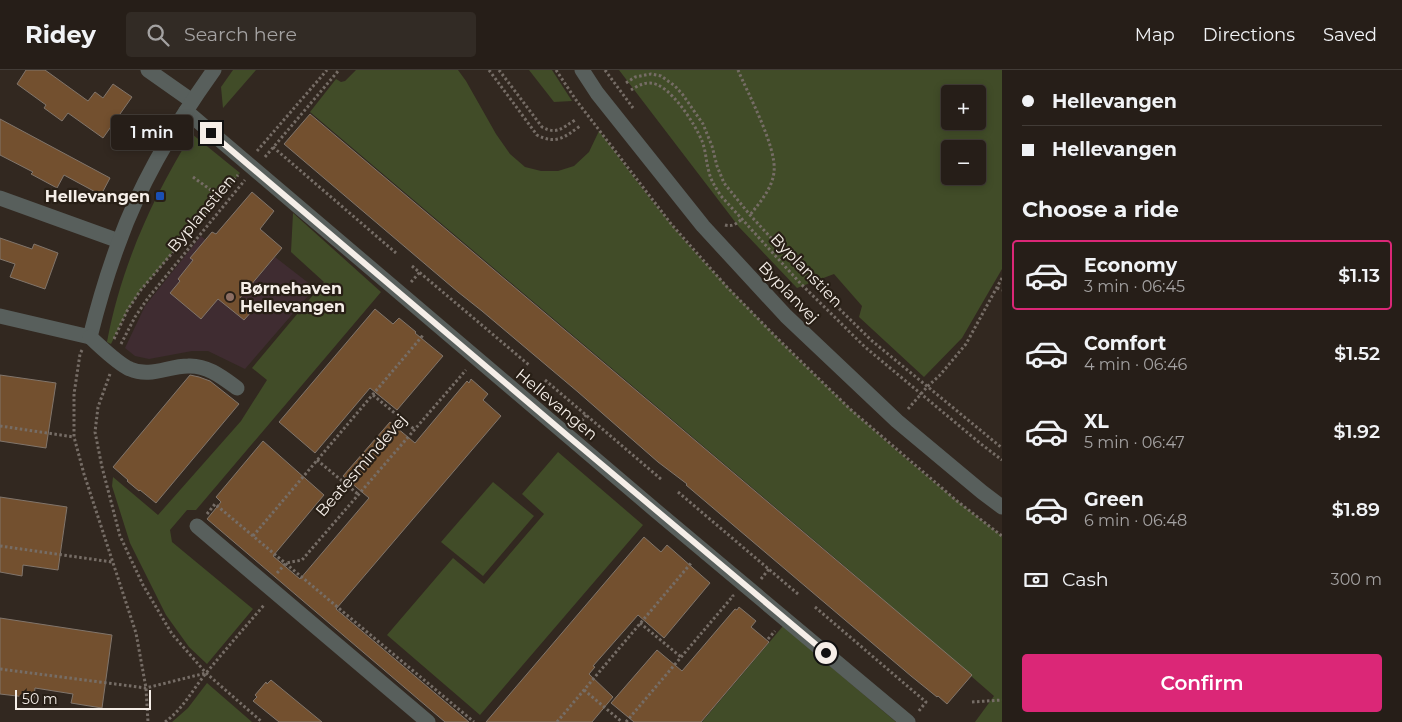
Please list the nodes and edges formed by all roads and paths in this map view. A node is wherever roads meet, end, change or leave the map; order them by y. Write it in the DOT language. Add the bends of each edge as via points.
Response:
graph roads {
  1 [pos="148,70"];
  2 [pos="214,70"];
  3 [pos="327,70"];
  4 [pos="340,70"];
  5 [pos="489,70"];
  6 [pos="499,70"];
  7 [pos="582,70"];
  8 [pos="738,70"];
  9 [pos="626,84"];
  10 [pos="631,90"];
  11 [pos="189,106"];
  12 [pos="575,120"];
  13 [pos="580,126"];
  14 [pos="273,147"];
  15 [pos="251,166"];
  16 [pos="193,177"];
  17 [pos="219,196"];
  18 [pos="0,198"];
  19 [pos="750,215"];
  20 [pos="119,241"];
  21 [pos="396,253"];
  22 [pos="412,266"];
  23 [pos="1002,278"];
  24 [pos="997,288"];
  25 [pos="1002,290"];
  26 [pos="0,316"];
  27 [pos="434,322"];
  28 [pos="90,337"];
  29 [pos="112,356"];
  30 [pos="476,358"];
  31 [pos="529,365"];
  32 [pos="545,380"];
  33 [pos="927,386"];
  34 [pos="236,388"];
  35 [pos="921,393"];
  36 [pos="373,395"];
  37 [pos="897,421"];
  38 [pos="0,426"];
  39 [pos="415,430"];
  40 [pos="74,437"];
  41 [pos="1002,448"];
  42 [pos="317,460"];
  43 [pos="1002,460"];
  44 [pos="662,480"];
  45 [pos="678,492"];
  46 [pos="359,495"];
  47 [pos="1002,507"];
  48 [pos="197,526"];
  49 [pos="253,536"];
  50 [pos="0,546"];
  51 [pos="686,556"];
  52 [pos="112,562"];
  53 [pos="692,562"];
  54 [pos="286,563"];
  55 [pos="699,567"];
  56 [pos="271,589"];
  57 [pos="726,590"];
  58 [pos="798,594"];
  59 [pos="815,607"];
  60 [pos="640,624"];
  61 [pos="681,658"];
  62 [pos="0,669"];
  63 [pos="206,673"];
  64 [pos="146,688"];
  65 [pos="584,690"];
  66 [pos="1002,700"];
  67 [pos="972,702"];
  68 [pos="912,719"];
  69 [pos="148,722"];
  70 [pos="165,722"];
  71 [pos="262,722"];
  72 [pos="428,722"];
  73 [pos="474,722"];
  74 [pos="557,722"];
  75 [pos="622,722"];
  76 [pos="626,722"];
  1 -- 11 [label="street, Hellevangen"];
  2 -- 11 [label="street"];
  3 -- 15 [label="path"];
  4 -- 14 [label="path, Byplanstien"];
  5 -- 13 [label="path" via="537,135 545,140 564,137"];
  6 -- 12 [label="path" via="542,128 560,130"];
  7 -- 37 [label="street, Byplanvej" via="704,226 786,316"];
  8 -- 19 [label="path" via="770,144 774,171 770,188"];
  9 -- 19 [label="path" via="635,77 651,74 661,76 675,86 703,124 724,183"];
  10 -- 35 [label="path, Byplanstien" via="650,82 659,85 676,101 686,112 702,142 713,184 721,196 857,340"];
  11 -- 15 [label="street, Hellevangen"];
  11 -- 20 [label="street" via="162,150"];
  14 -- 15 [label="path, Byplanstien"];
  14 -- 21 [label="path"];
  15 -- 17 [label="path"];
  15 -- 27 [label="street, Hellevangen"];
  15 -- 29 [label="path, Byplanstien" via="134,317"];
  16 -- 17 [label="path"];
  17 -- 29 [label="path" via="140,291 124,318"];
  18 -- 20 [label="street"];
  19 -- 33 [label="path" via="872,340"];
  20 -- 28 [label="street"];
  22 -- 31 [label="path"];
  23 -- 24 [label="path"];
  24 -- 25 [label="path"];
  24 -- 33 [label="path" via="966,344"];
  26 -- 28 [label="street"];
  27 -- 30 [label="street, Hellevangen"];
  27 -- 36 [label="path"];
  28 -- 29 [label="street"];
  28 -- 40 [label="path" via="80,354 74,394"];
  29 -- 34 [label="street" via="129,369 143,372 187,366 203,368 220,375"];
  29 -- 63 [label="path" via="98,407 95,432 120,536 143,585 172,634"];
  30 -- 39 [label="path, Beatesmindevej"];
  30 -- 68 [label="street, Hellevangen"];
  32 -- 44 [label="path"];
  33 -- 35 [label="path"];
  33 -- 41 [label="path"];
  35 -- 37 [label="path"];
  35 -- 43 [label="path, Byplanstien"];
  36 -- 39 [label="path"];
  36 -- 42 [label="path"];
  37 -- 47 [label="street, Byplanvej"];
  38 -- 40 [label="path"];
  39 -- 46 [label="path, Beatesmindevej"];
  40 -- 52 [label="path"];
  42 -- 46 [label="path"];
  42 -- 49 [label="path"];
  45 -- 58 [label="path"];
  46 -- 54 [label="path, Beatesmindevej" via="302,560"];
  48 -- 49 [label="path" via="214,504"];
  48 -- 56 [label="street"];
  49 -- 54 [label="path"];
  50 -- 52 [label="path"];
  51 -- 53 [label="path"];
  52 -- 64 [label="path" via="136,633"];
  53 -- 55 [label="path"];
  53 -- 60 [label="path"];
  54 -- 56 [label="path, Beatesmindevej"];
  54 -- 73 [label="path"];
  56 -- 63 [label="path, Beatesmindevej"];
  56 -- 72 [label="street"];
  57 -- 61 [label="path" via="733,596"];
  59 -- 68 [label="path" via="926,702"];
  60 -- 61 [label="path"];
  60 -- 65 [label="path"];
  61 -- 76 [label="path"];
  62 -- 64 [label="path"];
  63 -- 64 [label="path"];
  63 -- 70 [label="path, Beatesmindevej"];
  63 -- 71 [label="path"];
  64 -- 69 [label="path"];
  65 -- 74 [label="path"];
  65 -- 75 [label="path"];
  66 -- 67 [label="path"];
}
